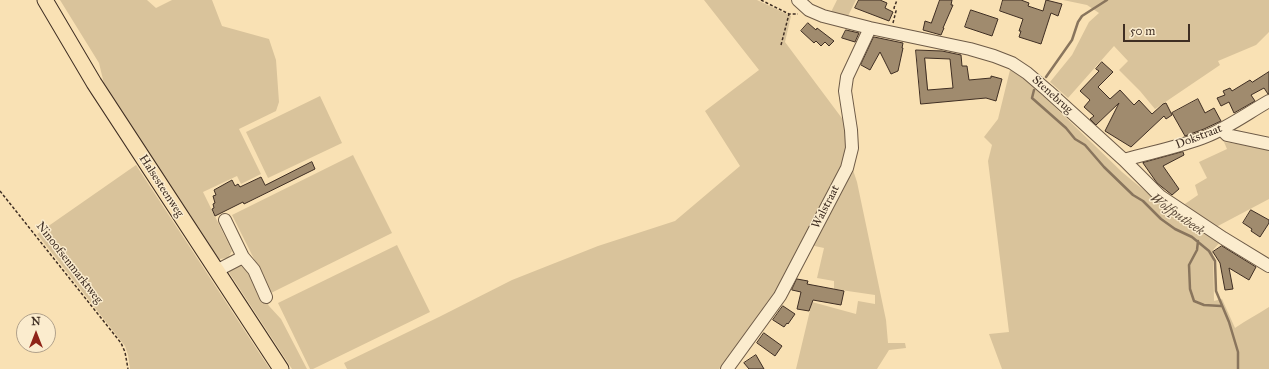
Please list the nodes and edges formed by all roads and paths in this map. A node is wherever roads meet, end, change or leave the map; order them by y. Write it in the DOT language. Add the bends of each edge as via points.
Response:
graph roads {
  1 [pos="45,0"];
  2 [pos="761,0"];
  3 [pos="798,0"];
  4 [pos="897,0"];
  5 [pos="809,10"];
  6 [pos="789,14"];
  7 [pos="870,28"];
  8 [pos="890,32"];
  9 [pos="781,45"];
  10 [pos="1269,101"];
  11 [pos="1221,129"];
  12 [pos="1269,144"];
  13 [pos="1124,160"];
  14 [pos="0,191"];
  15 [pos="225,220"];
  16 [pos="243,257"];
  17 [pos="1269,266"];
  18 [pos="216,271"];
  19 [pos="266,297"];
  20 [pos="128,369"];
  21 [pos="281,369"];
  22 [pos="727,369"];
  1 -- 18 [label="main road, Halsesteenweg" via="94,83"];
  2 -- 6 [label="path"];
  3 -- 5 [label="street, Stenebrug"];
  4 -- 8 [label="path"];
  5 -- 6 [label="path" via="801,14"];
  5 -- 7 [label="street, Stenebrug"];
  6 -- 9 [label="path"];
  7 -- 8 [label="street, Stenebrug"];
  7 -- 22 [label="street, Walstraat" via="847,77 845,91 852,148 847,168 780,296"];
  8 -- 13 [label="street, Stenebrug" via="970,48 1012,63 1038,82"];
  10 -- 11 [label="street, Dokstraat"];
  11 -- 12 [label="street" via="1227,135"];
  11 -- 13 [label="street, Dokstraat" via="1181,146"];
  13 -- 17 [label="street, Stenebrug" via="1160,196"];
  14 -- 20 [label="path, Ninoofsenmarktweg" via="123,348"];
  15 -- 16 [label="street"];
  16 -- 18 [label="street"];
  16 -- 19 [label="street" via="254,270"];
  18 -- 21 [label="main road, Halsesteenweg"];
}
